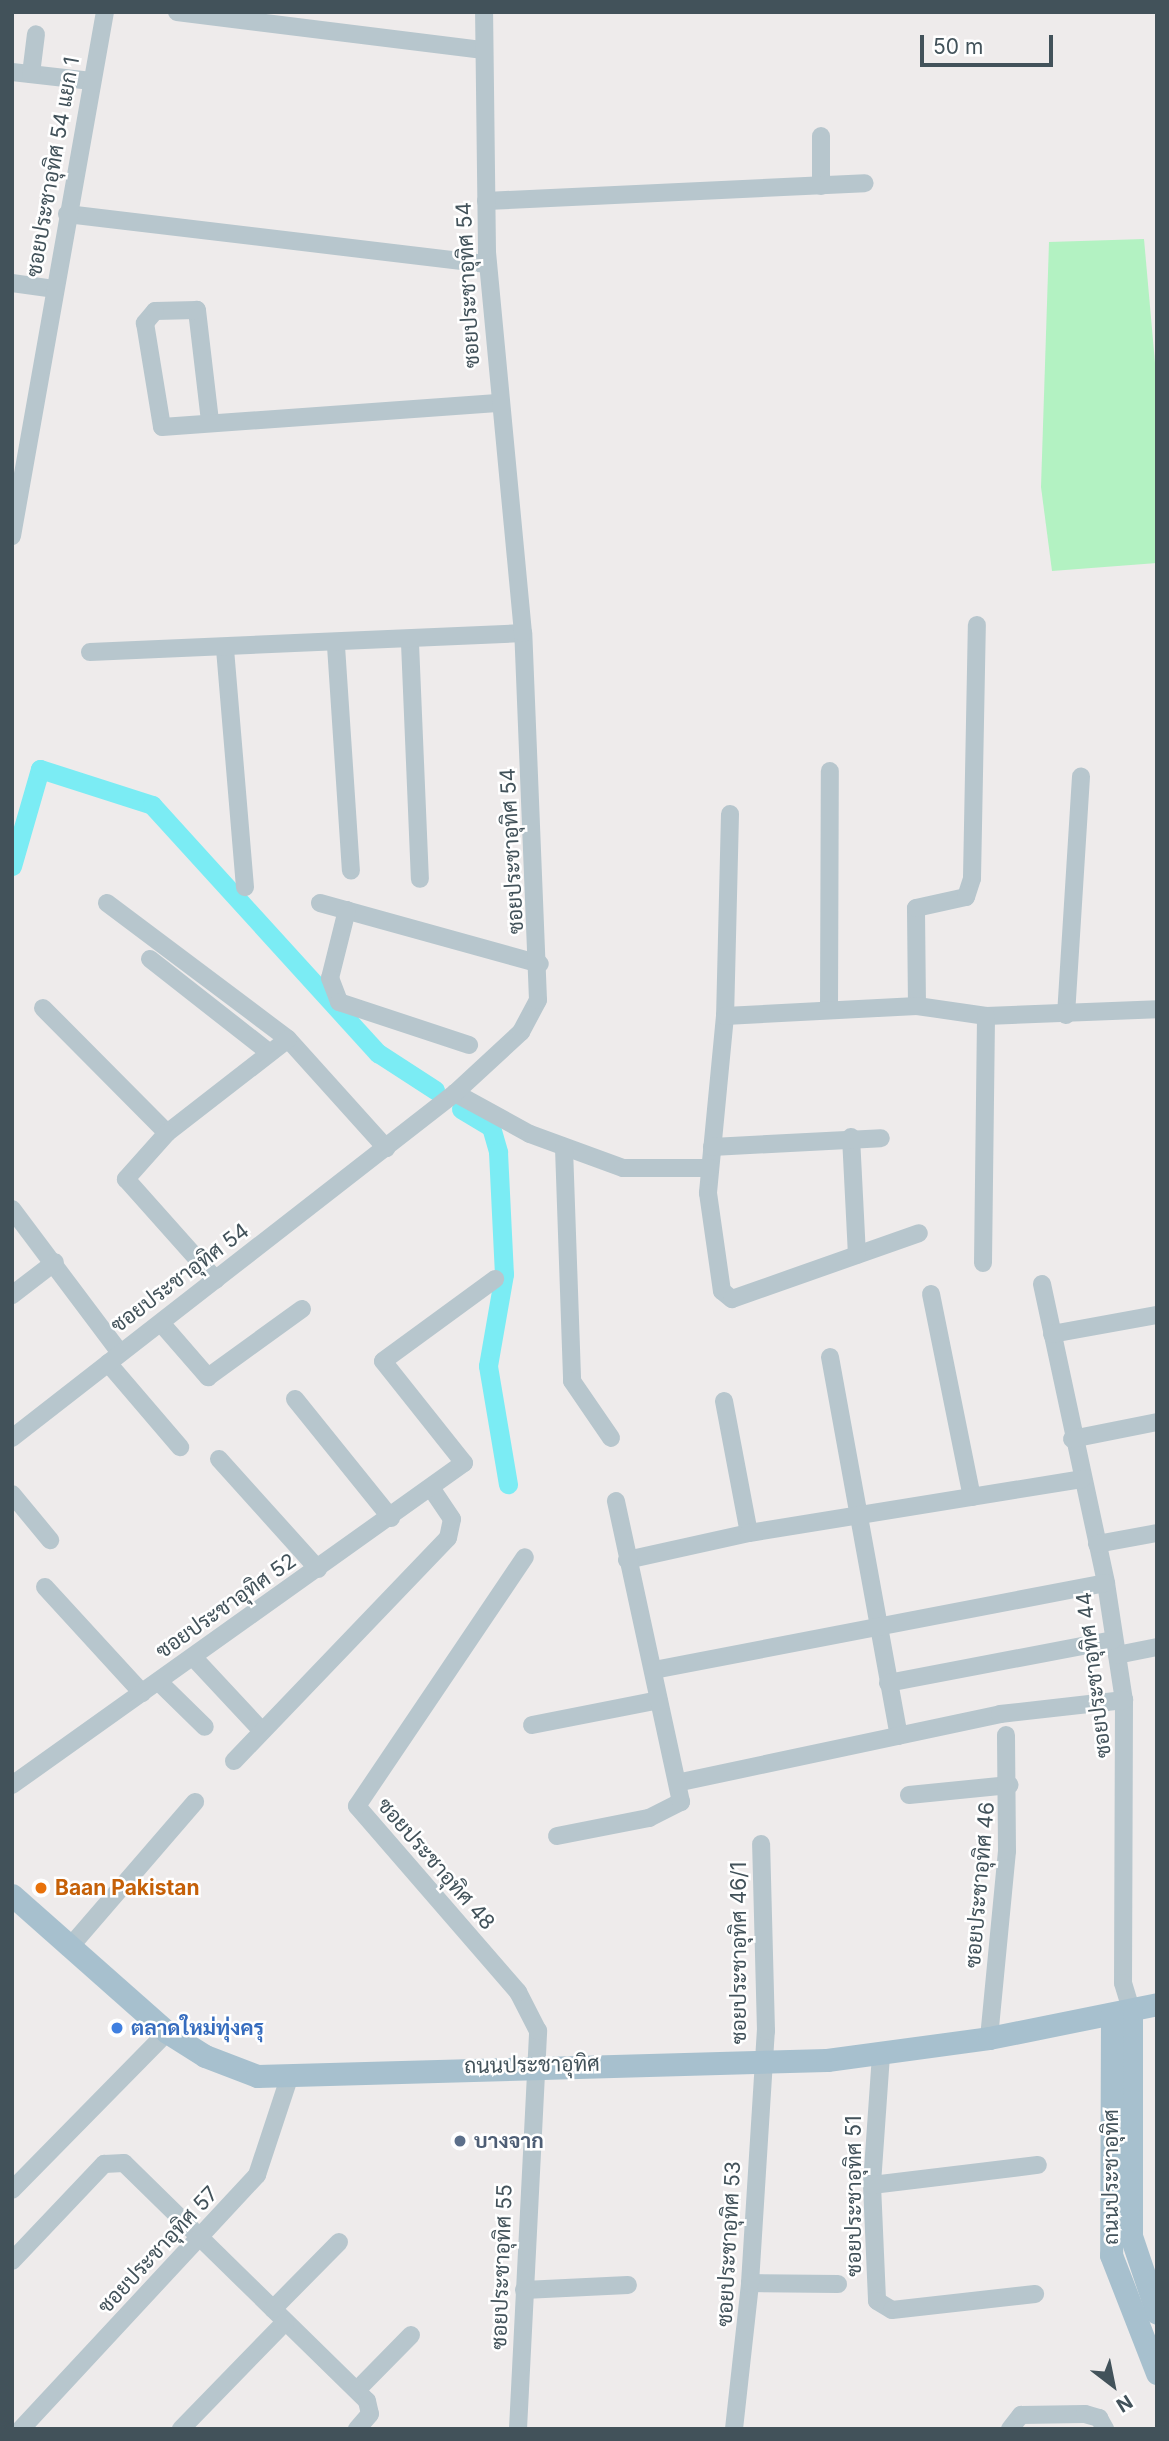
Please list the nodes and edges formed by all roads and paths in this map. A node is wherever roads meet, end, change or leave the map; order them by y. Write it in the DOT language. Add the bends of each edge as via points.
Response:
graph roads {
  1 [pos="105,12"];
  2 [pos="177,12"];
  3 [pos="484,12"];
  4 [pos="290,19"];
  5 [pos="36,34"];
  6 [pos="484,50"];
  7 [pos="12,72"];
  8 [pos="31,74"];
  9 [pos="91,81"];
  10 [pos="821,136"];
  11 [pos="865,183"];
  12 [pos="821,186"];
  13 [pos="486,201"];
  14 [pos="67,214"];
  15 [pos="487,264"];
  16 [pos="12,283"];
  17 [pos="54,289"];
  18 [pos="497,403"];
  19 [pos="210,421"];
  20 [pos="12,537"];
  21 [pos="977,625"];
  22 [pos="523,633"];
  23 [pos="410,643"];
  24 [pos="337,646"];
  25 [pos="225,649"];
  26 [pos="90,652"];
  27 [pos="830,771"];
  28 [pos="1081,776"];
  29 [pos="730,814"];
  30 [pos="351,871"];
  31 [pos="420,879"];
  32 [pos="245,887"];
  33 [pos="107,903"];
  34 [pos="320,903"];
  35 [pos="347,910"];
  36 [pos="150,959"];
  37 [pos="540,964"];
  38 [pos="917,1006"];
  39 [pos="43,1007"];
  40 [pos="829,1008"];
  41 [pos="1157,1009"];
  42 [pos="1066,1015"];
  43 [pos="725,1016"];
  44 [pos="986,1016"];
  45 [pos="288,1039"];
  46 [pos="468,1045"];
  47 [pos="270,1054"];
  48 [pos="455,1093"];
  49 [pos="167,1133"];
  50 [pos="851,1137"];
  51 [pos="881,1139"];
  52 [pos="712,1147"];
  53 [pos="386,1148"];
  54 [pos="564,1148"];
  55 [pos="710,1168"];
  56 [pos="12,1209"];
  57 [pos="919,1233"];
  58 [pos="857,1255"];
  59 [pos="55,1262"];
  60 [pos="983,1263"];
  61 [pos="495,1279"];
  62 [pos="216,1280"];
  63 [pos="1042,1284"];
  64 [pos="931,1294"];
  65 [pos="12,1295"];
  66 [pos="302,1309"];
  67 [pos="1157,1315"];
  68 [pos="161,1323"];
  69 [pos="1052,1334"];
  70 [pos="830,1357"];
  71 [pos="114,1358"];
  72 [pos="295,1399"];
  73 [pos="724,1401"];
  74 [pos="1157,1422"];
  75 [pos="12,1438"];
  76 [pos="611,1438"];
  77 [pos="1072,1439"];
  78 [pos="180,1447"];
  79 [pos="219,1458"];
  80 [pos="1082,1479"];
  81 [pos="432,1489"];
  82 [pos="12,1494"];
  83 [pos="972,1497"];
  84 [pos="616,1501"];
  85 [pos="857,1515"];
  86 [pos="391,1518"];
  87 [pos="748,1533"];
  88 [pos="1157,1533"];
  89 [pos="50,1540"];
  90 [pos="1097,1544"];
  91 [pos="525,1557"];
  92 [pos="627,1560"];
  93 [pos="318,1569"];
  94 [pos="1106,1583"];
  95 [pos="45,1587"];
  96 [pos="880,1626"];
  97 [pos="1157,1647"];
  98 [pos="1115,1648"];
  99 [pos="193,1657"];
  100 [pos="654,1670"];
  101 [pos="159,1682"];
  102 [pos="888,1683"];
  103 [pos="142,1693"];
  104 [pos="659,1700"];
  105 [pos="1124,1700"];
  106 [pos="532,1725"];
  107 [pos="205,1727"];
  108 [pos="262,1731"];
  109 [pos="899,1735"];
  110 [pos="1006,1735"];
  111 [pos="234,1761"];
  112 [pos="681,1782"];
  113 [pos="12,1785"];
  114 [pos="1010,1785"];
  115 [pos="909,1795"];
  116 [pos="195,1802"];
  117 [pos="557,1836"];
  118 [pos="761,1844"];
  119 [pos="12,1895"];
  120 [pos="69,1948"];
  121 [pos="1157,2004"];
  122 [pos="1121,2012"];
  123 [pos="167,2032"];
  124 [pos="989,2038"];
  125 [pos="881,2054"];
  126 [pos="762,2061"];
  127 [pos="532,2065"];
  128 [pos="289,2078"];
  129 [pos="1038,2165"];
  130 [pos="872,2185"];
  131 [pos="12,2190"];
  132 [pos="200,2239"];
  133 [pos="339,2242"];
  134 [pos="12,2261"];
  135 [pos="750,2283"];
  136 [pos="838,2284"];
  137 [pos="628,2285"];
  138 [pos="524,2290"];
  139 [pos="1035,2294"];
  140 [pos="1157,2313"];
  141 [pos="279,2316"];
  142 [pos="411,2335"];
  143 [pos="1157,2373"];
  144 [pos="356,2390"];
  145 [pos="21,2429"];
  146 [pos="181,2429"];
  147 [pos="357,2429"];
  148 [pos="518,2429"];
  149 [pos="734,2429"];
  150 [pos="1010,2429"];
  151 [pos="1105,2429"];
  1 -- 9 [label="street, ซอยประชาอุทิศ 54 แยก 1"];
  2 -- 4 [label="street"];
  3 -- 6 [label="street, ซอยประชาอุทิศ 54"];
  4 -- 6 [label="street"];
  5 -- 8 [label="street"];
  6 -- 13 [label="street, ซอยประชาอุทิศ 54"];
  7 -- 8 [label="street"];
  8 -- 9 [label="street"];
  9 -- 14 [label="street, ซอยประชาอุทิศ 54 แยก 1"];
  10 -- 12 [label="street"];
  11 -- 12 [label="street"];
  12 -- 13 [label="street"];
  13 -- 15 [label="street, ซอยประชาอุทิศ 54"];
  14 -- 15 [label="street"];
  14 -- 17 [label="street, ซอยประชาอุทิศ 54 แยก 1"];
  15 -- 18 [label="street, ซอยประชาอุทิศ 54"];
  16 -- 17 [label="street"];
  17 -- 20 [label="street, ซอยประชาอุทิศ 54 แยก 1"];
  18 -- 19 [label="street"];
  18 -- 22 [label="street, ซอยประชาอุทิศ 54"];
  19 -- 19 [label="street" via="162,427 145,323 155,311 197,310"];
  21 -- 38 [label="street" via="972,878 960,900 927,901 916,908"];
  22 -- 23 [label="street"];
  22 -- 37 [label="street, ซอยประชาอุทิศ 54"];
  23 -- 24 [label="street"];
  23 -- 31 [label="street"];
  24 -- 25 [label="street"];
  24 -- 30 [label="street"];
  25 -- 26 [label="street"];
  25 -- 32 [label="street"];
  27 -- 40 [label="street"];
  28 -- 42 [label="street"];
  29 -- 43 [label="street"];
  33 -- 45 [label="street"];
  34 -- 35 [label="street"];
  35 -- 37 [label="street"];
  35 -- 46 [label="street" via="330,978 339,1002"];
  36 -- 47 [label="street"];
  37 -- 48 [label="street, ซอยประชาอุทิศ 54" via="532,1017"];
  38 -- 40 [label="street"];
  38 -- 44 [label="street"];
  39 -- 49 [label="street"];
  40 -- 43 [label="street"];
  41 -- 42 [label="street"];
  42 -- 44 [label="street"];
  43 -- 52 [label="street"];
  44 -- 60 [label="street"];
  45 -- 47 [label="street"];
  45 -- 53 [label="street"];
  47 -- 49 [label="street"];
  48 -- 53 [label="street, ซอยประชาอุทิศ 54"];
  48 -- 54 [label="street"];
  49 -- 62 [label="street" via="126,1179"];
  50 -- 51 [label="street"];
  50 -- 52 [label="street"];
  50 -- 58 [label="street"];
  52 -- 55 [label="street"];
  53 -- 62 [label="street, ซอยประชาอุทิศ 54"];
  54 -- 55 [label="street" via="623,1168"];
  54 -- 76 [label="street" via="572,1381"];
  55 -- 58 [label="street" via="719,1282 726,1297"];
  56 -- 59 [label="street"];
  57 -- 58 [label="street"];
  59 -- 65 [label="street"];
  59 -- 71 [label="street"];
  61 -- 81 [label="street, ซอยประชาอุทิศ 52" via="383,1361 464,1463"];
  62 -- 68 [label="street, ซอยประชาอุทิศ 54"];
  63 -- 69 [label="street, ซอยประชาอุทิศ 44"];
  64 -- 83 [label="street"];
  66 -- 68 [label="street" via="208,1377"];
  67 -- 69 [label="street"];
  68 -- 71 [label="street, ซอยประชาอุทิศ 54"];
  69 -- 77 [label="street, ซอยประชาอุทิศ 44"];
  70 -- 85 [label="street"];
  71 -- 75 [label="street, ซอยประชาอุทิศ 54"];
  71 -- 78 [label="street"];
  72 -- 86 [label="street"];
  73 -- 87 [label="street"];
  74 -- 77 [label="street"];
  77 -- 80 [label="street, ซอยประชาอุทิศ 44"];
  79 -- 93 [label="street"];
  80 -- 83 [label="street"];
  80 -- 90 [label="street, ซอยประชาอุทิศ 44"];
  81 -- 86 [label="street, ซอยประชาอุทิศ 52"];
  81 -- 108 [label="street" via="452,1519 448,1538"];
  82 -- 89 [label="street"];
  83 -- 85 [label="street"];
  84 -- 92 [label="street"];
  85 -- 87 [label="street"];
  85 -- 96 [label="street"];
  86 -- 93 [label="street, ซอยประชาอุทิศ 52"];
  87 -- 92 [label="street"];
  88 -- 90 [label="street"];
  90 -- 94 [label="street, ซอยประชาอุทิศ 44"];
  91 -- 127 [label="street, ซอยประชาอุทิศ 48" via="357,1806 518,1992 538,2031"];
  92 -- 100 [label="street"];
  93 -- 99 [label="street, ซอยประชาอุทิศ 52"];
  94 -- 96 [label="street"];
  94 -- 98 [label="street, ซอยประชาอุทิศ 44"];
  95 -- 103 [label="street"];
  96 -- 100 [label="street"];
  96 -- 102 [label="street"];
  97 -- 98 [label="street"];
  98 -- 102 [label="street"];
  98 -- 105 [label="street, ซอยประชาอุทิศ 44"];
  99 -- 101 [label="street, ซอยประชาอุทิศ 52"];
  99 -- 108 [label="street"];
  100 -- 104 [label="street"];
  101 -- 103 [label="street, ซอยประชาอุทิศ 52"];
  101 -- 107 [label="street"];
  102 -- 109 [label="street"];
  103 -- 113 [label="street, ซอยประชาอุทิศ 52"];
  104 -- 106 [label="street"];
  104 -- 112 [label="street"];
  105 -- 109 [label="street" via="1000,1714"];
  105 -- 122 [label="street, ซอยประชาอุทิศ 44"];
  108 -- 111 [label="street"];
  109 -- 112 [label="street"];
  110 -- 114 [label="street, ซอยประชาอุทิศ 46"];
  112 -- 117 [label="street" via="681,1802 669,1812"];
  114 -- 115 [label="street"];
  114 -- 124 [label="street, ซอยประชาอุทิศ 46"];
  116 -- 120 [label="street"];
  118 -- 126 [label="street, ซอยประชาอุทิศ 46/1"];
  119 -- 120 [label="main road, ถนนประชาอุทิศ"];
  120 -- 123 [label="main road, ถนนประชาอุทิศ"];
  121 -- 122 [label="main road"];
  122 -- 124 [label="main road, ถนนประชาอุทิศ"];
  122 -- 140 [label="main road, ถนนประชาอุทิศ" via="1131,2236"];
  122 -- 143 [label="main road, ถนนประชาอุทิศ" via="1111,2255"];
  123 -- 128 [label="main road, ถนนประชาอุทิศ" via="233,2069"];
  123 -- 131 [label="street"];
  124 -- 125 [label="main road, ถนนประชาอุทิศ"];
  125 -- 126 [label="main road, ถนนประชาอุทิศ"];
  125 -- 130 [label="street, ซอยประชาอุทิศ 51"];
  126 -- 127 [label="main road, ถนนประชาอุทิศ"];
  126 -- 135 [label="street, ซอยประชาอุทิศ 53"];
  127 -- 128 [label="main road, ถนนประชาอุทิศ"];
  127 -- 138 [label="street, ซอยประชาอุทิศ 55"];
  128 -- 132 [label="street, ซอยประชาอุทิศ 57" via="257,2175"];
  129 -- 130 [label="street"];
  130 -- 139 [label="street, ซอยประชาอุทิศ 51" via="880,2306"];
  132 -- 134 [label="street" via="124,2164 104,2164"];
  132 -- 141 [label="street"];
  132 -- 145 [label="street, ซอยประชาอุทิศ 57"];
  133 -- 141 [label="street"];
  135 -- 136 [label="street"];
  135 -- 149 [label="street, ซอยประชาอุทิศ 53"];
  137 -- 138 [label="street"];
  138 -- 148 [label="street, ซอยประชาอุทิศ 55"];
  141 -- 144 [label="street"];
  141 -- 146 [label="street"];
  142 -- 144 [label="street"];
  144 -- 147 [label="street" via="371,2410"];
  150 -- 151 [label="street" via="1021,2415 1085,2414 1099,2417"];
}
